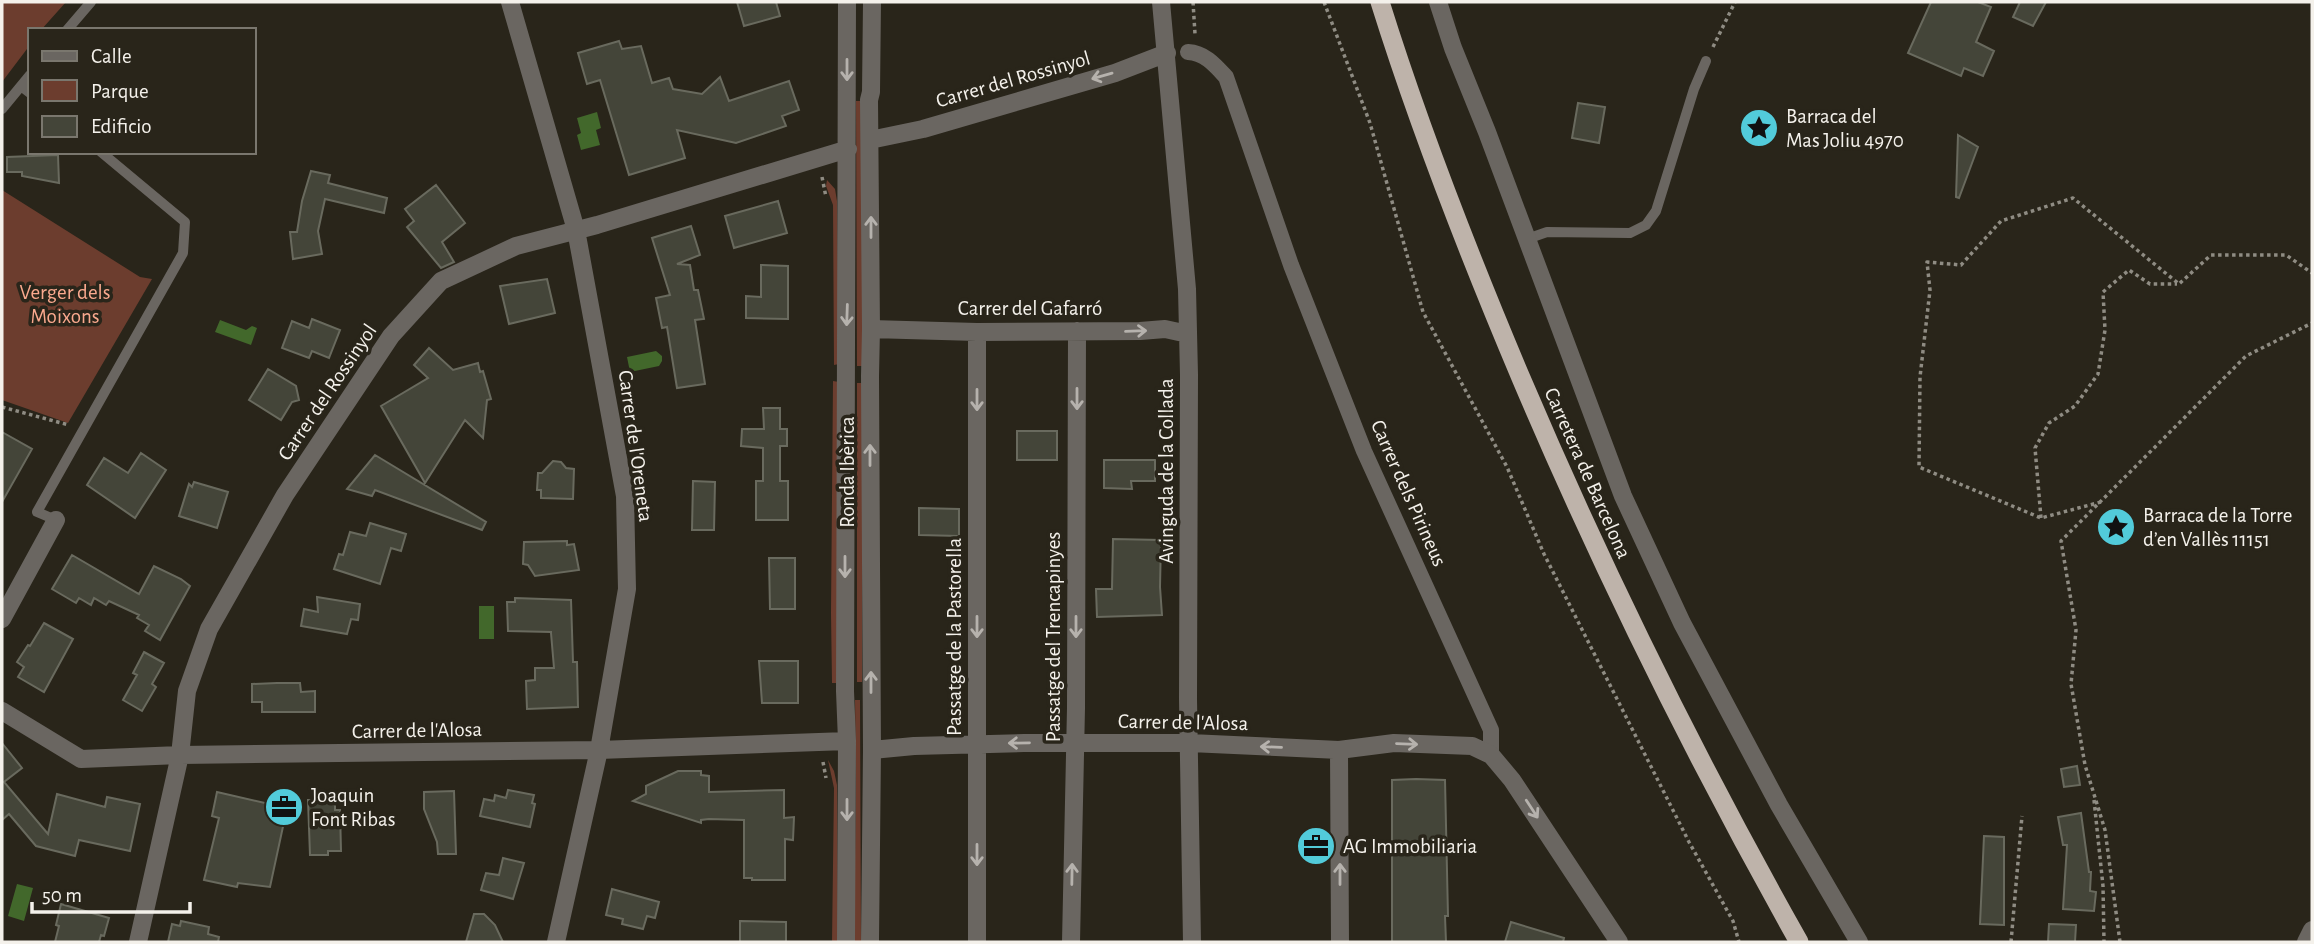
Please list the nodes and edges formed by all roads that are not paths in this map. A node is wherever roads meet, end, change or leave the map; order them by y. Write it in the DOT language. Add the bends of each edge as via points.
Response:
graph roads {
  1 [pos="90,2"];
  2 [pos="510,2"];
  3 [pos="847,2"];
  4 [pos="872,2"];
  5 [pos="1161,2"];
  6 [pos="1380,2"];
  7 [pos="1438,2"];
  8 [pos="68,28"];
  9 [pos="1188,52"];
  10 [pos="1167,53"];
  11 [pos="1706,61"];
  12 [pos="28,77"];
  13 [pos="21,86"];
  14 [pos="28,91"];
  15 [pos="2,109"];
  16 [pos="870,140"];
  17 [pos="848,149"];
  18 [pos="103,154"];
  19 [pos="576,230"];
  20 [pos="1527,239"];
  21 [pos="871,328"];
  22 [pos="1077,331"];
  23 [pos="977,332"];
  24 [pos="1188,334"];
  25 [pos="56,520"];
  26 [pos="2,619"];
  27 [pos="2,711"];
  28 [pos="847,741"];
  29 [pos="1075,743"];
  30 [pos="1190,743"];
  31 [pos="976,744"];
  32 [pos="599,750"];
  33 [pos="872,750"];
  34 [pos="1339,750"];
  35 [pos="180,755"];
  36 [pos="1491,755"];
  37 [pos="2312,930"];
  38 [pos="138,942"];
  39 [pos="556,942"];
  40 [pos="846,942"];
  41 [pos="870,942"];
  42 [pos="977,942"];
  43 [pos="1071,942"];
  44 [pos="1192,942"];
  45 [pos="1340,942"];
  46 [pos="1619,942"];
  47 [pos="1799,942"];
  48 [pos="1859,942"];
  49 [pos="2306,942"];
  1 -- 8 [label="lane"];
  2 -- 19 [label="street, Carrer de l'Oreneta"];
  3 -- 17 [label="street, Ronda Ibèrica, one-way"];
  4 -- 16 [label="street, Ronda Ibèrica"];
  5 -- 10 [label="street, Avinguda de la Collada"];
  6 -- 47 [label="highway, Carretera de Barcelona" via="1432,158 1567,485 1642,646"];
  7 -- 20 [label="street"];
  9 -- 36 [label="street, Carrer dels Pirineus" via="1210,60 1226,77 1291,265 1364,451 1491,730"];
  10 -- 16 [label="street, Carrer del Rossinyol, one-way" via="923,130"];
  10 -- 24 [label="street, Avinguda de la Collada"];
  11 -- 20 [label="lane" via="1656,211 1646,225 1630,233 1547,232"];
  12 -- 13 [label="lane"];
  13 -- 14 [label="lane"];
  13 -- 15 [label="lane"];
  21 -- 16 [label="street, Ronda Ibèrica, one-way"];
  17 -- 19 [label="street, Carrer del Rossinyol"];
  17 -- 28 [label="street, Ronda Ibèrica, one-way"];
  18 -- 25 [label="lane" via="186,222 183,253 37,512"];
  19 -- 32 [label="street, Carrer de l'Oreneta" via="625,496 627,589"];
  19 -- 35 [label="street, Carrer del Rossinyol" via="516,246 442,281 391,336 285,495 209,629 187,691"];
  20 -- 48 [label="street" via="1623,496 1676,610 1779,805"];
  21 -- 23 [label="street, Carrer del Gafarró"];
  33 -- 21 [label="street, Ronda Ibèrica, one-way"];
  22 -- 23 [label="street, Carrer del Gafarró"];
  22 -- 24 [label="street, Carrer del Gafarró, one-way" via="1165,329"];
  22 -- 29 [label="street, Passatge del Trencapinyes, one-way"];
  23 -- 31 [label="street, Passatge de la Pastorella, one-way"];
  24 -- 30 [label="street, Avinguda de la Collada"];
  25 -- 26 [label="street"];
  27 -- 35 [label="street, Carrer de l'Alosa" via="81,759"];
  28 -- 32 [label="street, Carrer de l'Alosa"];
  28 -- 40 [label="street, Ronda Ibèrica, one-way"];
  29 -- 30 [label="street, Carrer de l'Alosa"];
  29 -- 31 [label="street, Carrer de l'Alosa, one-way"];
  43 -- 29 [label="street, Passatge del Trencapinyes, one-way"];
  34 -- 30 [label="street, Carrer de l'Alosa, one-way"];
  30 -- 44 [label="street, Avinguda de la Collada"];
  31 -- 33 [label="street, Carrer de l'Alosa"];
  31 -- 42 [label="street, Passatge de la Pastorella, one-way"];
  32 -- 35 [label="street, Carrer de l'Alosa"];
  32 -- 39 [label="street, Carrer de l'Oreneta"];
  33 -- 41 [label="street, Ronda Ibèrica"];
  34 -- 36 [label="street, Carrer de l'Alosa, one-way" via="1394,743 1472,746"];
  45 -- 34 [label="street, one-way"];
  35 -- 38 [label="street, Carrer del Rossinyol"];
  36 -- 46 [label="street, one-way"];
  37 -- 49 [label="street"];
}
